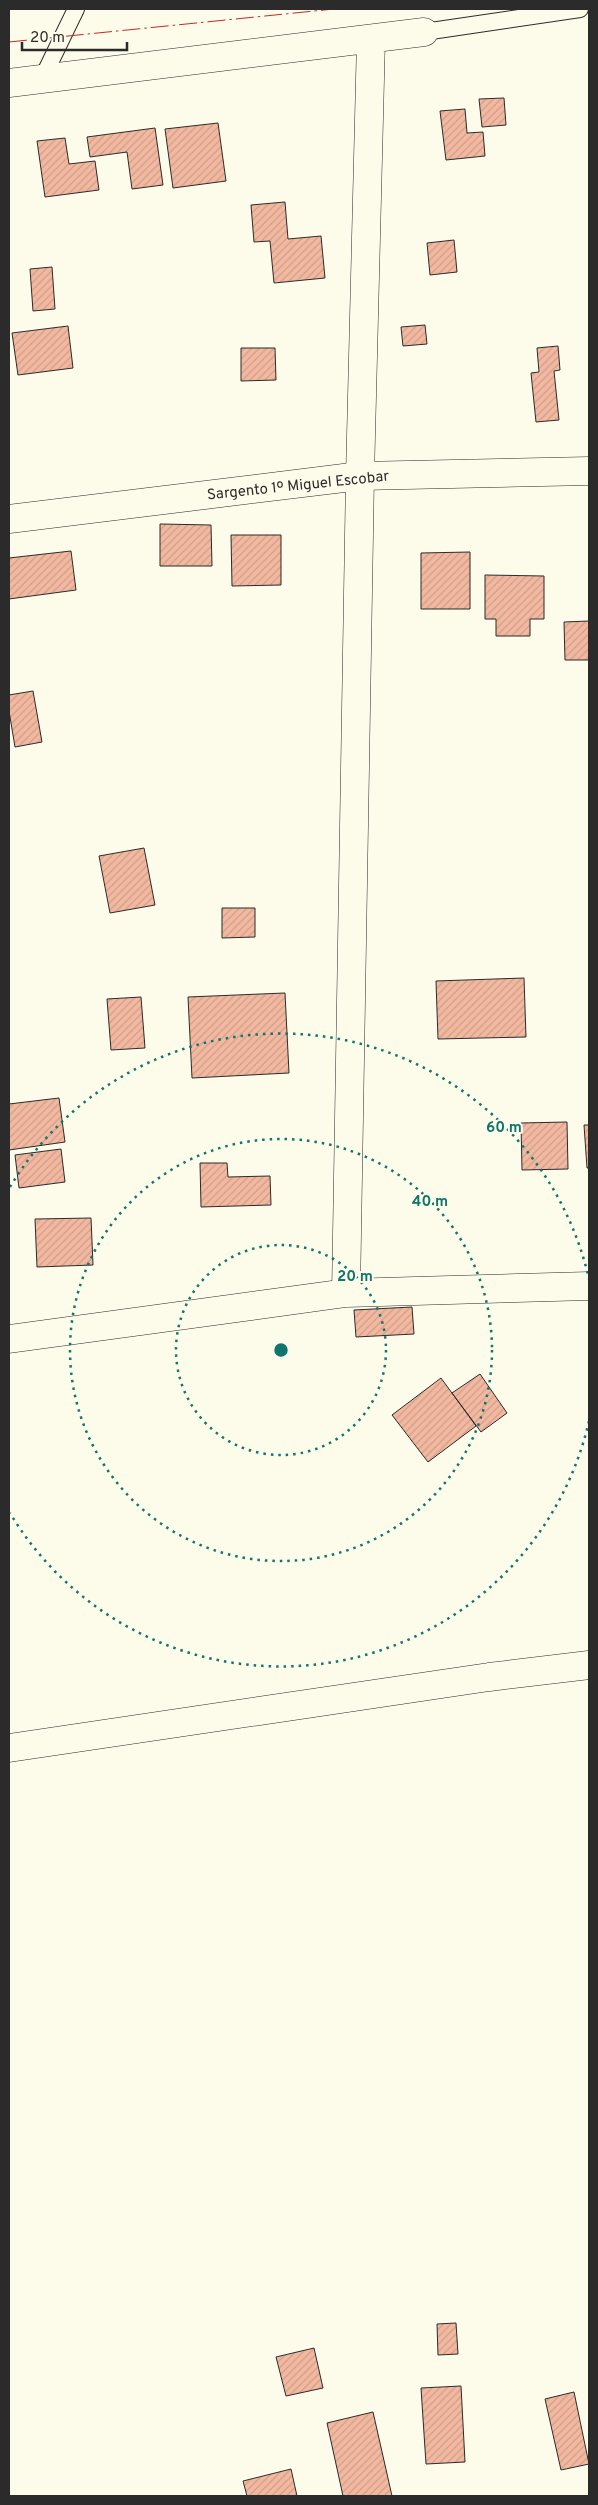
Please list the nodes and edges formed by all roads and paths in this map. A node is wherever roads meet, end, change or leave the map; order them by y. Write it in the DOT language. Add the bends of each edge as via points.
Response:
graph roads {
  1 [pos="76,9"];
  2 [pos="580,9"];
  3 [pos="424,32"];
  4 [pos="371,39"];
  5 [pos="42,79"];
  6 [pos="9,84"];
  7 [pos="589,471"];
  8 [pos="360,476"];
  9 [pos="9,519"];
  10 [pos="589,1286"];
  11 [pos="346,1293"];
  12 [pos="9,1339"];
  13 [pos="589,1665"];
  14 [pos="9,1748"];
  1 -- 5 [label="lane"];
  2 -- 3 [label="lane"];
  3 -- 4 [label="street"];
  4 -- 5 [label="street"];
  4 -- 8 [label="street"];
  5 -- 6 [label="street"];
  7 -- 8 [label="street, Sargento 1º Miguel Escobar"];
  8 -- 9 [label="street, Sargento 1º Miguel Escobar"];
  8 -- 11 [label="street"];
  10 -- 11 [label="street"];
  11 -- 12 [label="street"];
  13 -- 14 [label="street"];
}
